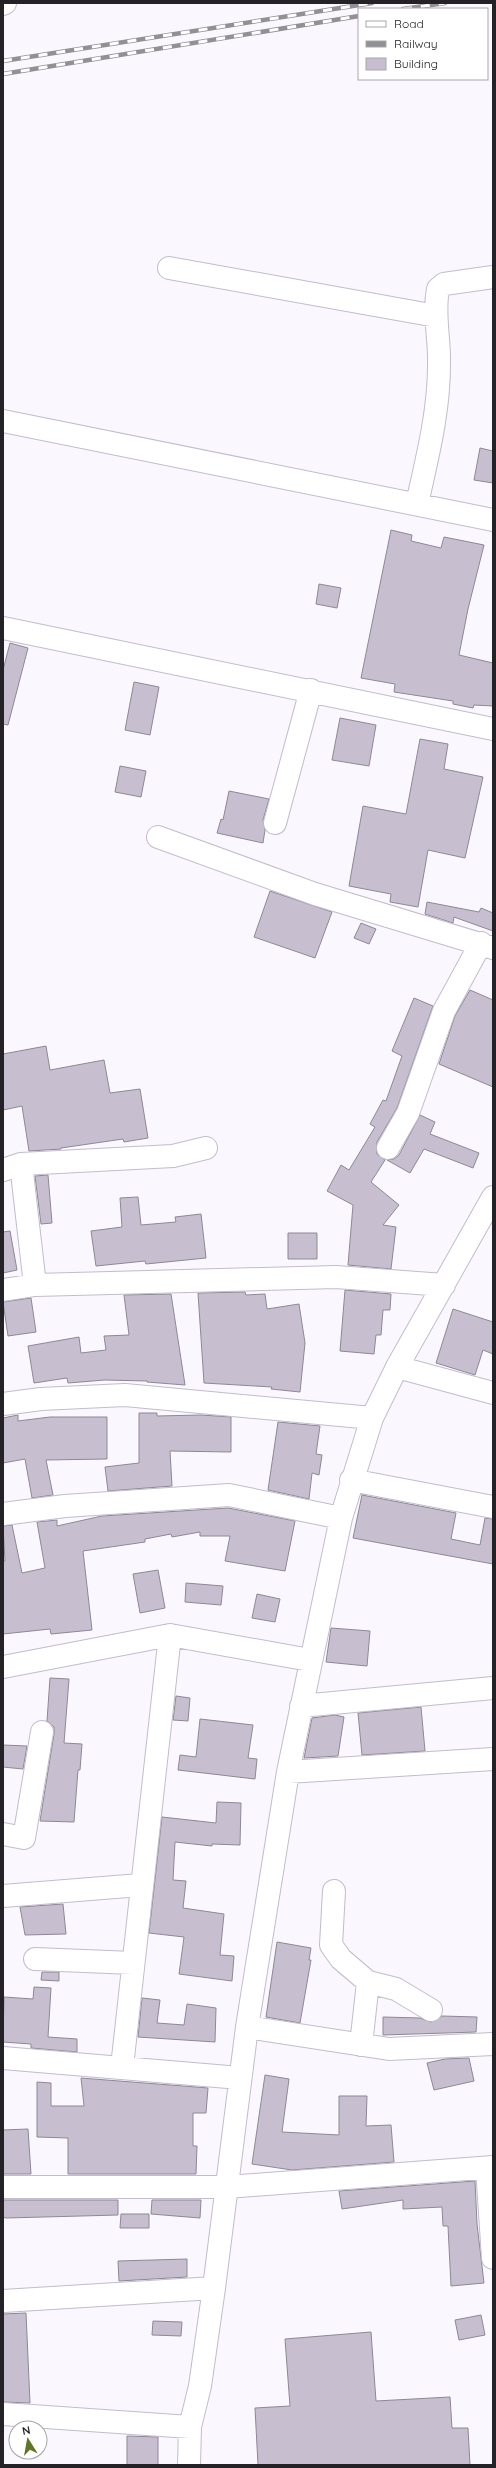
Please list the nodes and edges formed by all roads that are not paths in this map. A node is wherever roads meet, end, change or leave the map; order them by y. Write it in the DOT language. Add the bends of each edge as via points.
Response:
graph roads {
  1 [pos="169,268"];
  2 [pos="493,277"];
  3 [pos="436,316"];
  4 [pos="3,421"];
  5 [pos="417,504"];
  6 [pos="493,520"];
  7 [pos="3,628"];
  8 [pos="311,690"];
  9 [pos="493,729"];
  10 [pos="275,823"];
  11 [pos="158,838"];
  12 [pos="487,946"];
  13 [pos="206,1148"];
  14 [pos="388,1148"];
  15 [pos="8,1167"];
  16 [pos="493,1197"];
  17 [pos="488,1217"];
  18 [pos="35,1285"];
  19 [pos="444,1285"];
  20 [pos="3,1290"];
  21 [pos="397,1367"];
  22 [pos="493,1393"];
  23 [pos="3,1404"];
  24 [pos="372,1418"];
  25 [pos="351,1480"];
  26 [pos="493,1507"];
  27 [pos="3,1514"];
  28 [pos="341,1518"];
  29 [pos="170,1635"];
  30 [pos="310,1660"];
  31 [pos="3,1667"];
  32 [pos="493,1688"];
  33 [pos="301,1706"];
  34 [pos="42,1732"];
  35 [pos="493,1759"];
  36 [pos="288,1772"];
  37 [pos="3,1834"];
  38 [pos="140,1885"];
  39 [pos="334,1890"];
  40 [pos="3,1897"];
  41 [pos="35,1959"];
  42 [pos="132,1963"];
  43 [pos="368,1982"];
  44 [pos="431,2010"];
  45 [pos="247,2027"];
  46 [pos="493,2044"];
  47 [pos="361,2045"];
  48 [pos="3,2058"];
  49 [pos="122,2067"];
  50 [pos="240,2078"];
  51 [pos="490,2168"];
  52 [pos="227,2186"];
  53 [pos="3,2187"];
  54 [pos="493,2258"];
  55 [pos="214,2288"];
  56 [pos="3,2301"];
  57 [pos="3,2414"];
  58 [pos="190,2427"];
  59 [pos="189,2465"];
  1 -- 3 [label="street"];
  2 -- 3 [label="street" via="444,284 438,289"];
  3 -- 5 [label="street" via="440,364 437,410"];
  4 -- 5 [label="street"];
  5 -- 6 [label="street"];
  7 -- 8 [label="street"];
  8 -- 9 [label="street"];
  8 -- 10 [label="street"];
  11 -- 12 [label="street" via="315,894"];
  12 -- 14 [label="street" via="444,1011 408,1113"];
  13 -- 15 [label="street" via="173,1156"];
  15 -- 18 [label="street"];
  16 -- 17 [label="street"];
  17 -- 19 [label="street"];
  18 -- 19 [label="street" via="336,1277"];
  18 -- 20 [label="street"];
  19 -- 21 [label="street"];
  21 -- 22 [label="street"];
  21 -- 24 [label="street"];
  23 -- 24 [label="street" via="41,1399 125,1395"];
  24 -- 25 [label="street"];
  25 -- 26 [label="street"];
  25 -- 28 [label="street"];
  27 -- 28 [label="street" via="65,1506 229,1495"];
  28 -- 30 [label="street"];
  29 -- 30 [label="street"];
  29 -- 31 [label="street"];
  29 -- 38 [label="street"];
  30 -- 33 [label="street"];
  32 -- 33 [label="street"];
  33 -- 36 [label="street"];
  34 -- 37 [label="street" via="24,1838"];
  35 -- 36 [label="street"];
  36 -- 45 [label="street"];
  38 -- 40 [label="street"];
  38 -- 42 [label="street"];
  39 -- 43 [label="street" via="331,1945 341,1960"];
  41 -- 42 [label="street"];
  42 -- 49 [label="street"];
  43 -- 44 [label="street" via="396,1990"];
  43 -- 47 [label="street"];
  45 -- 47 [label="street"];
  45 -- 50 [label="street"];
  46 -- 47 [label="street" via="389,2049"];
  48 -- 49 [label="street"];
  49 -- 50 [label="street"];
  50 -- 52 [label="street"];
  51 -- 52 [label="street"];
  51 -- 54 [label="street"];
  52 -- 53 [label="street"];
  52 -- 55 [label="street"];
  55 -- 56 [label="street"];
  55 -- 58 [label="street" via="200,2386"];
  57 -- 58 [label="street"];
  58 -- 59 [label="street"];
}
